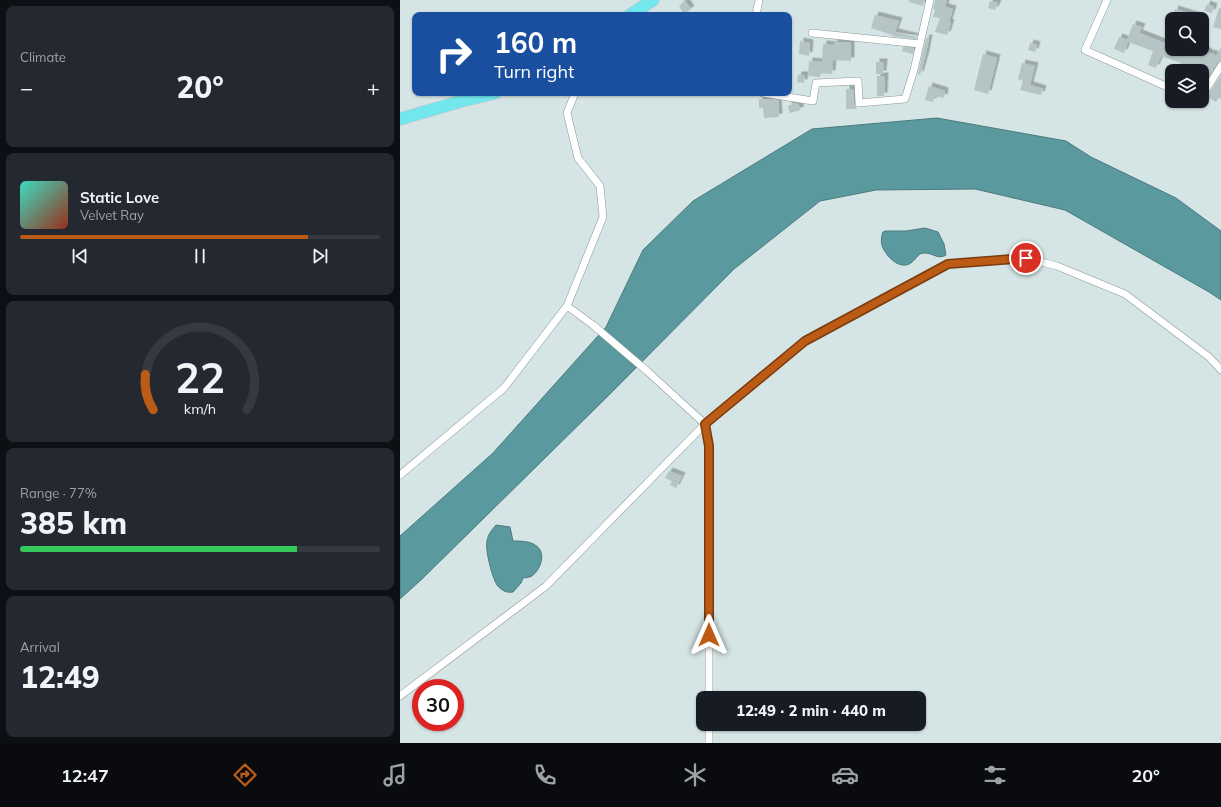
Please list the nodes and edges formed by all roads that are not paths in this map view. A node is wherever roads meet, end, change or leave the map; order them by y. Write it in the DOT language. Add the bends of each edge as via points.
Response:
graph roads {
  1 [pos="760,0"];
  2 [pos="930,0"];
  3 [pos="1107,0"];
  4 [pos="651,1"];
  5 [pos="634,12"];
  6 [pos="757,12"];
  7 [pos="812,33"];
  8 [pos="920,44"];
  9 [pos="1221,66"];
  10 [pos="1209,85"];
  11 [pos="1165,86"];
  12 [pos="483,96"];
  13 [pos="574,96"];
  14 [pos="782,96"];
  15 [pos="400,119"];
  16 [pos="567,306"];
  17 [pos="1221,370"];
  18 [pos="705,424"];
  19 [pos="400,475"];
  20 [pos="709,691"];
  21 [pos="400,696"];
  22 [pos="709,731"];
  23 [pos="709,743"];
  1 -- 6 [label="street"];
  2 -- 8 [label="street"];
  3 -- 11 [label="street" via="1085,50"];
  4 -- 5 [label="highway"];
  7 -- 8 [label="street"];
  8 -- 14 [label="street" via="905,99 859,103 858,81 816,83 813,101"];
  9 -- 10 [label="street"];
  12 -- 15 [label="highway"];
  13 -- 16 [label="street" via="567,113 578,158 600,186 602,217"];
  16 -- 18 [label="street" via="647,371"];
  16 -- 19 [label="street" via="504,388"];
  17 -- 18 [label="street" via="1209,357 1125,294 1057,266 1026,258 948,264 805,341"];
  18 -- 20 [label="street" via="709,446"];
  18 -- 21 [label="street" via="546,586"];
  22 -- 23 [label="street"];
}
